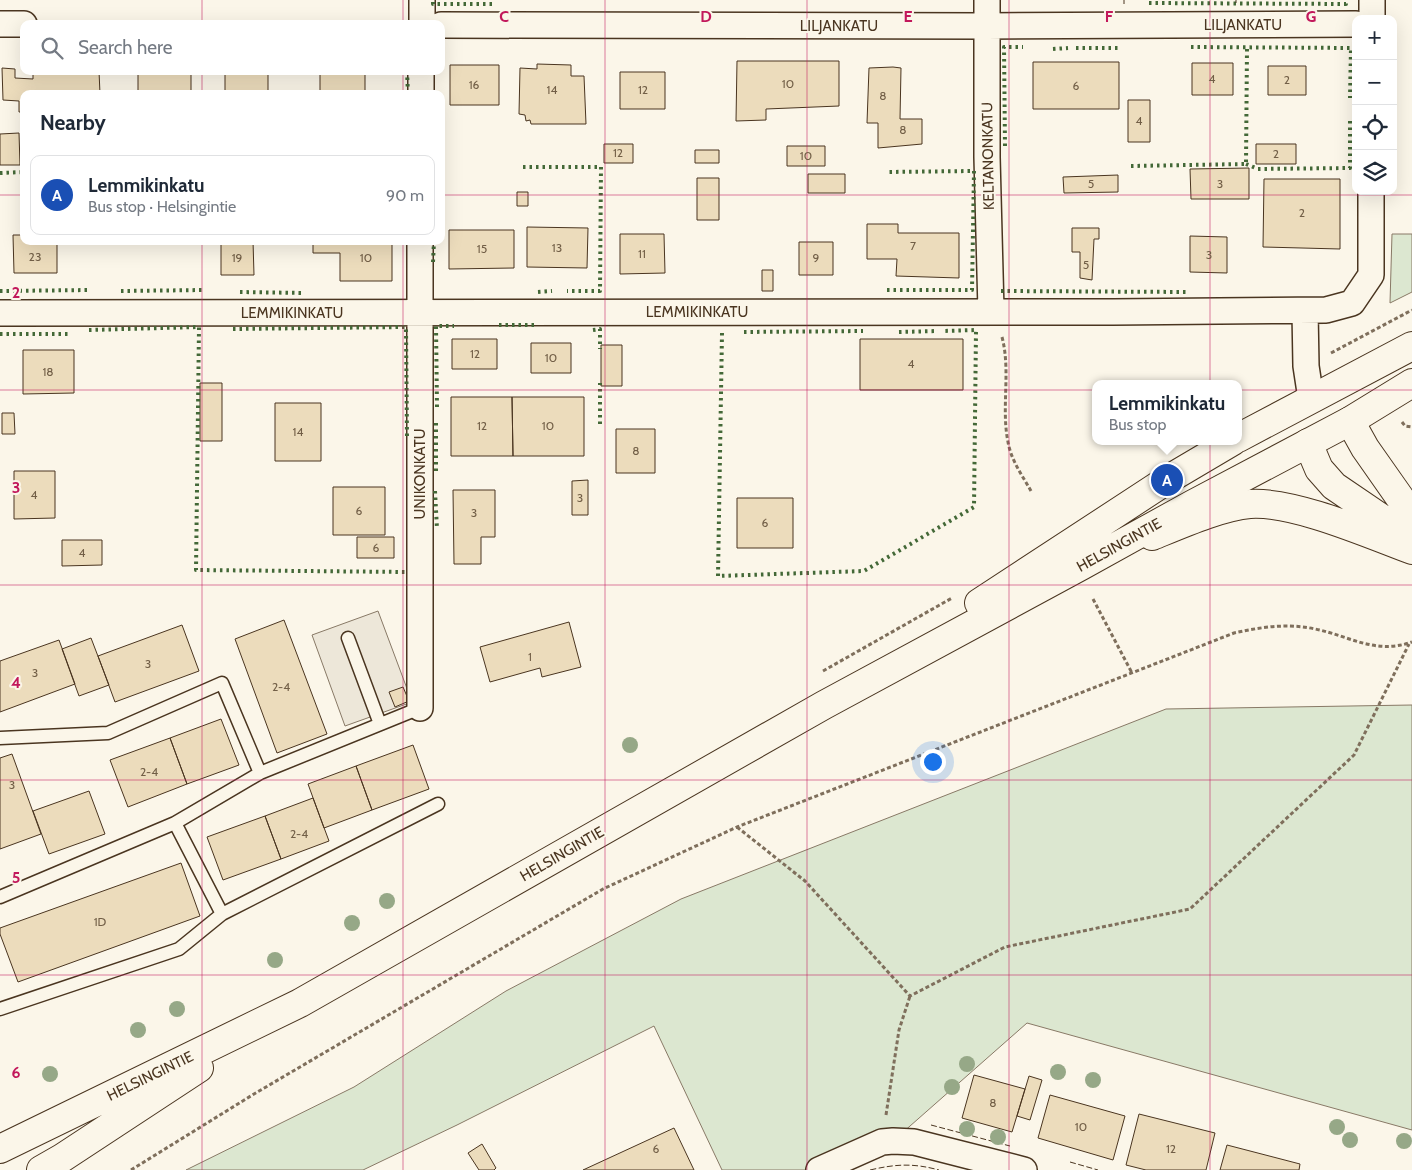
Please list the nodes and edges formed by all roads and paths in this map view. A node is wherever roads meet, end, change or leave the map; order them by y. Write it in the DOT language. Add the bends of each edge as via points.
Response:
graph roads {
  1 [pos="422,0"];
  2 [pos="987,0"];
  3 [pos="1372,0"];
  4 [pos="1372,15"];
  5 [pos="422,20"];
  6 [pos="0,24"];
  7 [pos="20,24"];
  8 [pos="1352,24"];
  9 [pos="445,25"];
  10 [pos="987,26"];
  11 [pos="421,75"];
  12 [pos="421,90"];
  13 [pos="1371,195"];
  14 [pos="420,245"];
  15 [pos="991,311"];
  16 [pos="1305,311"];
  17 [pos="420,312"];
  18 [pos="0,313"];
  19 [pos="1412,346"];
  20 [pos="1412,383"];
  21 [pos="1311,399"];
  22 [pos="1350,421"];
  23 [pos="1242,436"];
  24 [pos="1308,443"];
  25 [pos="1226,445"];
  26 [pos="1031,491"];
  27 [pos="1412,515"];
  28 [pos="1412,539"];
  29 [pos="1412,550"];
  30 [pos="1081,566"];
  31 [pos="952,598"];
  32 [pos="1093,599"];
  33 [pos="348,638"];
  34 [pos="1411,643"];
  35 [pos="1132,672"];
  36 [pos="819,673"];
  37 [pos="824,705"];
  38 [pos="420,708"];
  39 [pos="380,724"];
  40 [pos="0,738"];
  41 [pos="260,773"];
  42 [pos="438,804"];
  43 [pos="175,822"];
  44 [pos="737,827"];
  45 [pos="0,897"];
  46 [pos="222,914"];
  47 [pos="910,996"];
  48 [pos="300,1003"];
  49 [pos="0,1010"];
  50 [pos="882,1142"];
  51 [pos="0,1149"];
  52 [pos="40,1170"];
  53 [pos="132,1170"];
  54 [pos="819,1170"];
  55 [pos="1024,1170"];
  1 -- 5 [label="street"];
  2 -- 10 [label="street, KELTANONKATU"];
  3 -- 4 [label="street"];
  6 -- 7 [label="street"];
  8 -- 10 [label="street, LILJANKATU"];
  9 -- 10 [label="street, LILJANKATU"];
  10 -- 15 [label="street, KELTANONKATU" via="986,157"];
  11 -- 12 [label="street"];
  13 -- 16 [label="street, LEMMIKINKATU" via="1371,275 1352,303 1326,310"];
  14 -- 17 [label="street, UNIKONKATU"];
  15 -- 16 [label="street, LEMMIKINKATU"];
  15 -- 17 [label="street, LEMMIKINKATU"];
  15 -- 26 [label="path" via="1003,342 1007,441"];
  16 -- 21 [label="street" via="1306,366"];
  17 -- 18 [label="street, LEMMIKINKATU"];
  17 -- 38 [label="street, UNIKONKATU"];
  19 -- 21 [label="main road"];
  20 -- 22 [label="main road, HELSINGINTIE"];
  21 -- 22 [label="main road" via="1331,406"];
  21 -- 23 [label="main road"];
  21 -- 24 [label="main road" via="1306,420"];
  22 -- 24 [label="main road, HELSINGINTIE"];
  22 -- 27 [label="main road"];
  24 -- 28 [label="main road" via="1319,469 1334,486"];
  24 -- 30 [label="main road, HELSINGINTIE"];
  25 -- 37 [label="main road, HELSINGINTIE" via="1167,480"];
  29 -- 30 [label="main road" via="1301,511 1270,504 1251,504 1231,507 1154,535"];
  30 -- 37 [label="main road, HELSINGINTIE"];
  31 -- 36 [label="path"];
  32 -- 35 [label="path"];
  33 -- 39 [label="lane"];
  34 -- 35 [label="path" via="1370,646 1315,629 1288,626 1257,628 1234,633"];
  34 -- 47 [label="path" via="1354,755 1190,909 1005,947"];
  35 -- 44 [label="path"];
  37 -- 48 [label="main road, HELSINGINTIE"];
  38 -- 39 [label="lane"];
  39 -- 41 [label="lane"];
  40 -- 41 [label="lane" via="108,732 222,683"];
  41 -- 43 [label="lane"];
  42 -- 46 [label="lane"];
  43 -- 45 [label="lane"];
  43 -- 46 [label="lane"];
  44 -- 47 [label="path" via="805,881"];
  44 -- 53 [label="path" via="603,888 254,1094"];
  46 -- 49 [label="lane" via="179,948"];
  47 -- 50 [label="path" via="898,1030"];
  48 -- 51 [label="main road, HELSINGINTIE"];
  48 -- 52 [label="main road, HELSINGINTIE"];
  50 -- 54 [label="street"];
  50 -- 55 [label="street" via="914,1142"];
}
